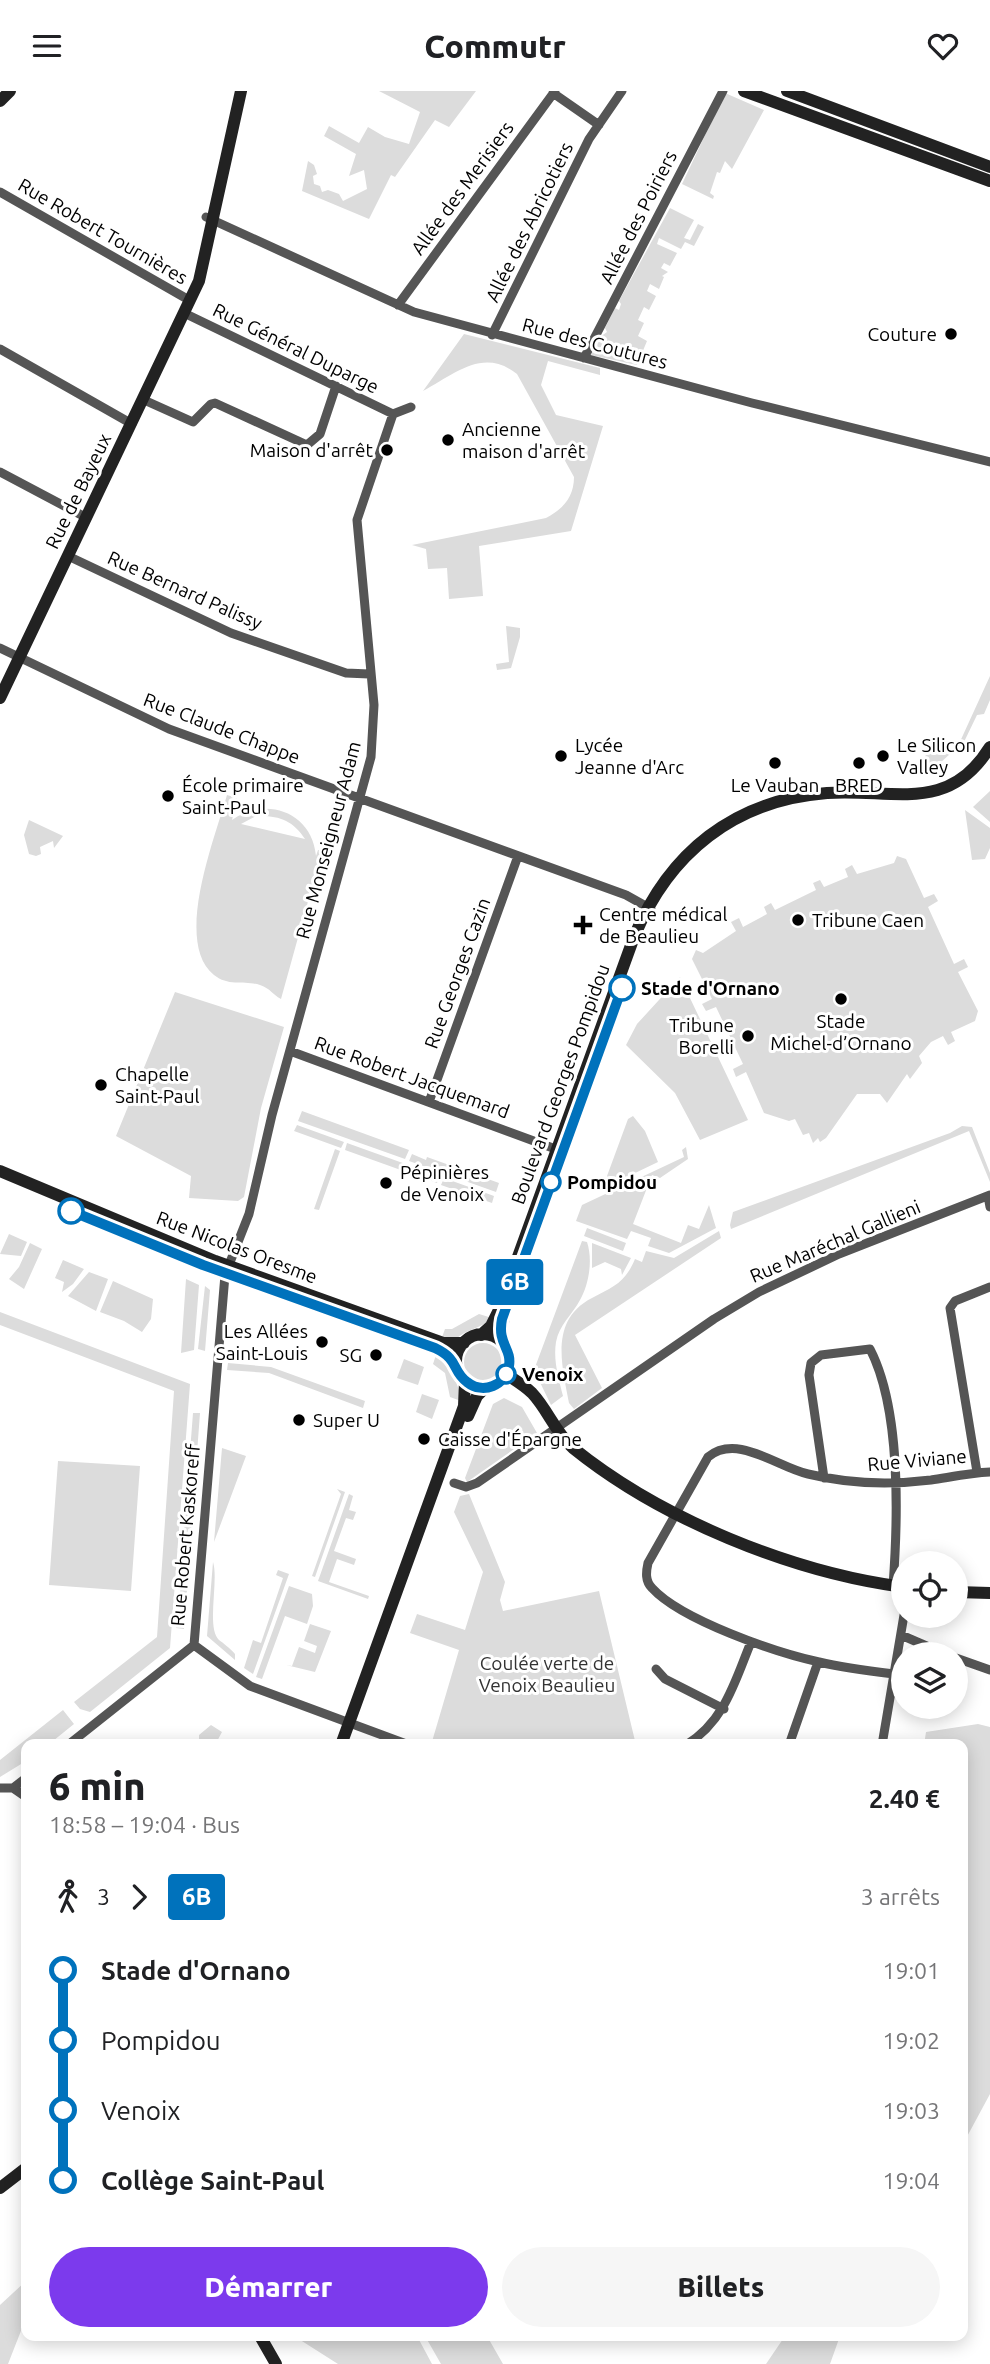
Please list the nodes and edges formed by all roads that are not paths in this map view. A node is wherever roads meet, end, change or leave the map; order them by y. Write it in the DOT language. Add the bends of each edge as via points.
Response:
graph roads {
  1 [pos="10,91"];
  2 [pos="234,91"];
  3 [pos="241,91"];
  4 [pos="622,91"];
  5 [pos="723,91"];
  6 [pos="744,91"];
  7 [pos="787,91"];
  8 [pos="554,92"];
  9 [pos="0,101"];
  10 [pos="599,125"];
  11 [pos="898,132"];
  12 [pos="893,146"];
  13 [pos="990,167"];
  14 [pos="990,181"];
  15 [pos="0,192"];
  16 [pos="209,219"];
  17 [pos="189,300"];
  18 [pos="398,305"];
  19 [pos="184,313"];
  20 [pos="492,335"];
  21 [pos="0,349"];
  22 [pos="584,358"];
  23 [pos="335,386"];
  24 [pos="144,400"];
  25 [pos="411,407"];
  26 [pos="393,414"];
  27 [pos="132,424"];
  28 [pos="990,462"];
  29 [pos="0,472"];
  30 [pos="87,518"];
  31 [pos="68,556"];
  32 [pos="0,648"];
  33 [pos="19,658"];
  34 [pos="369,674"];
  35 [pos="0,698"];
  36 [pos="990,747"];
  37 [pos="990,761"];
  38 [pos="358,799"];
  39 [pos="518,856"];
  40 [pos="649,908"];
  41 [pos="290,1051"];
  42 [pos="429,1102"];
  43 [pos="560,1150"];
  44 [pos="0,1171"];
  45 [pos="0,1179"];
  46 [pos="989,1196"];
  47 [pos="990,1207"];
  48 [pos="228,1270"];
  49 [pos="990,1287"];
  50 [pos="481,1335"];
  51 [pos="501,1341"];
  52 [pos="464,1343"];
  53 [pos="456,1363"];
  54 [pos="506,1374"];
  55 [pos="465,1381"];
  56 [pos="485,1388"];
  57 [pos="555,1429"];
  58 [pos="977,1472"];
  59 [pos="990,1472"];
  60 [pos="824,1478"];
  61 [pos="454,1483"];
  62 [pos="896,1483"];
  63 [pos="677,1513"];
  64 [pos="897,1551"];
  65 [pos="891,1584"];
  66 [pos="968,1592"];
  67 [pos="990,1593"];
  68 [pos="902,1628"];
  69 [pos="901,1635"];
  70 [pos="751,1641"];
  71 [pos="900,1642"];
  72 [pos="917,1642"];
  73 [pos="194,1645"];
  74 [pos="818,1662"];
  75 [pos="968,1662"];
  76 [pos="656,1669"];
  77 [pos="990,1670"];
  78 [pos="891,1674"];
  79 [pos="891,1692"];
  80 [pos="724,1709"];
  81 [pos="352,1724"];
  82 [pos="76,1739"];
  83 [pos="344,1739"];
  84 [pos="349,1739"];
  85 [pos="393,1739"];
  86 [pos="693,1739"];
  87 [pos="791,1739"];
  88 [pos="883,1739"];
  89 [pos="21,1782"];
  90 [pos="0,1788"];
  91 [pos="13,1789"];
  92 [pos="21,1794"];
  93 [pos="21,2172"];
  94 [pos="0,2188"];
  95 [pos="263,2341"];
  96 [pos="275,2364"];
  1 -- 9 [label="street"];
  2 -- 16 [label="street, Rue de Bayeux"];
  3 -- 16 [label="street, Rue de Bayeux"];
  4 -- 10 [label="street, Allée des Abricotiers"];
  5 -- 22 [label="street, Allée des Poiriers"];
  6 -- 12 [label="street"];
  7 -- 11 [label="street"];
  8 -- 10 [label="street"];
  8 -- 18 [label="street, Allée des Merisiers"];
  10 -- 20 [label="street, Allée des Abricotiers"];
  11 -- 12 [label="street"];
  11 -- 13 [label="street"];
  12 -- 14 [label="street"];
  15 -- 17 [label="street, Rue Robert Tournières"];
  16 -- 17 [label="street, Rue de Bayeux" via="199,281"];
  16 -- 18 [label="street, Rue des Coutures"];
  17 -- 19 [label="street, Rue de Bayeux"];
  18 -- 20 [label="street, Rue des Coutures"];
  19 -- 23 [label="street, Rue Général Duparge"];
  19 -- 24 [label="street, Rue de Bayeux"];
  20 -- 22 [label="street, Rue des Coutures"];
  21 -- 27 [label="street"];
  22 -- 28 [label="street, Rue des Coutures"];
  23 -- 24 [label="street" via="320,434 307,445 215,403 193,422"];
  23 -- 26 [label="street, Rue Général Duparge"];
  24 -- 27 [label="street, Rue de Bayeux"];
  25 -- 26 [label="street"];
  26 -- 34 [label="street, Rue Monseigneur Adam" via="357,520"];
  27 -- 30 [label="street, Rue de Bayeux"];
  29 -- 30 [label="street"];
  30 -- 31 [label="street, Rue de Bayeux"];
  31 -- 33 [label="street, Rue de Bayeux"];
  31 -- 34 [label="street, Rue Bernard Palissy" via="231,633 346,673"];
  32 -- 33 [label="street, Rue Claude Chappe"];
  33 -- 35 [label="street, Rue de Bayeux"];
  33 -- 38 [label="street, Rue Claude Chappe" via="169,729"];
  34 -- 38 [label="street, Rue Monseigneur Adam" via="373,743"];
  36 -- 40 [label="street, Boulevard Georges Pompidou" via="967,775 933,793 812,795 737,818 690,851 664,879"];
  37 -- 40 [label="street, Boulevard Georges Pompidou" via="971,783 935,799 820,800 740,823 718,835 684,865"];
  38 -- 39 [label="street, Rue Claude Chappe"];
  38 -- 41 [label="street, Rue Monseigneur Adam"];
  39 -- 40 [label="street, Rue Claude Chappe"];
  39 -- 42 [label="street, Rue Georges Cazin"];
  40 -- 43 [label="street, Boulevard Georges Pompidou"];
  41 -- 42 [label="street, Rue Robert Jacquemard"];
  41 -- 48 [label="street, Rue Monseigneur Adam" via="249,1214"];
  42 -- 43 [label="street, Rue Robert Jacquemard"];
  43 -- 50 [label="street, Boulevard Georges Pompidou" via="496,1317"];
  43 -- 51 [label="street, Boulevard Georges Pompidou" via="502,1319"];
  44 -- 48 [label="street, Rue Nicolas Oresme"];
  45 -- 48 [label="street, Rue Nicolas Oresme" via="97,1222"];
  46 -- 47 [label="street"];
  46 -- 57 [label="street, Rue Maréchal Gallieni" via="759,1292"];
  48 -- 52 [label="street, Rue Nicolas Oresme" via="443,1343"];
  48 -- 53 [label="street, Rue Nicolas Oresme" via="435,1348"];
  48 -- 73 [label="street, Rue Robert Kaskoreff" via="221,1295"];
  49 -- 58 [label="street" via="955,1301 950,1308"];
  50 -- 51 [label="street"];
  50 -- 52 [label="street"];
  51 -- 54 [label="street" via="509,1357"];
  52 -- 53 [label="street"];
  53 -- 55 [label="street"];
  54 -- 56 [label="street"];
  54 -- 57 [label="street" via="532,1393"];
  55 -- 56 [label="street"];
  55 -- 81 [label="street" via="464,1406"];
  56 -- 81 [label="street" via="468,1415"];
  57 -- 61 [label="street, Rue Maréchal Gallieni" via="471,1487"];
  57 -- 63 [label="street" via="584,1455"];
  58 -- 59 [label="street, Rue Viviane"];
  58 -- 62 [label="street, Rue Viviane"];
  60 -- 62 [label="street, Rue Viviane"];
  60 -- 62 [label="street" via="811,1363 821,1355 870,1349 888,1416"];
  60 -- 63 [label="street, Rue Viviane" via="741,1449 725,1448 708,1457"];
  62 -- 64 [label="street"];
  63 -- 65 [label="street" via="766,1552"];
  63 -- 70 [label="street, Rue Viviane" via="648,1563 649,1584 682,1609"];
  66 -- 67 [label="street"];
  68 -- 69 [label="street"];
  69 -- 71 [label="street"];
  69 -- 72 [label="street"];
  70 -- 74 [label="street"];
  70 -- 80 [label="street"];
  73 -- 81 [label="street" via="250,1686"];
  73 -- 82 [label="street, Rue Robert Kaskoreff"];
  74 -- 78 [label="street"];
  74 -- 87 [label="street"];
  75 -- 77 [label="street"];
  76 -- 80 [label="street" via="665,1679"];
  79 -- 88 [label="street"];
  80 -- 86 [label="street"];
  81 -- 83 [label="street"];
  81 -- 84 [label="street"];
  81 -- 85 [label="street"];
  89 -- 91 [label="street"];
  90 -- 91 [label="street"];
  91 -- 92 [label="street"];
  93 -- 94 [label="street"];
  95 -- 96 [label="street"];
}
